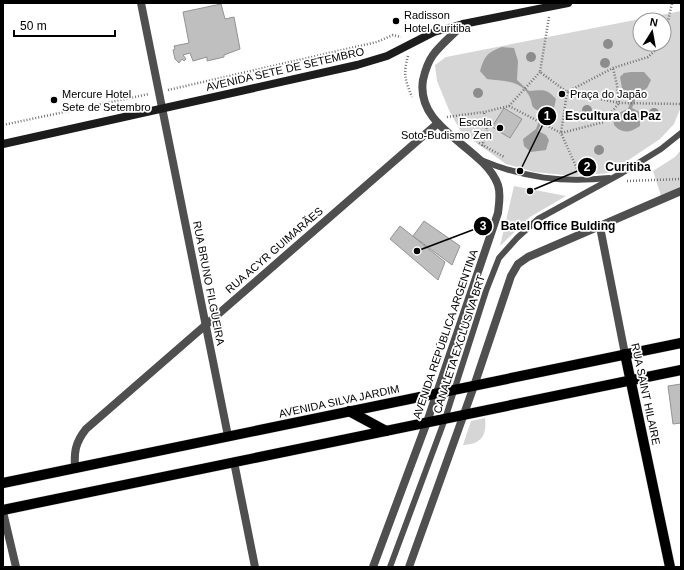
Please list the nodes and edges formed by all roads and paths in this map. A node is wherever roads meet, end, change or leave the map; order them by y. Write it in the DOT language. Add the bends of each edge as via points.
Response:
graph roads {
  1 [pos="141,3"];
  2 [pos="568,3"];
  3 [pos="550,5"];
  4 [pos="463,24"];
  5 [pos="403,39"];
  6 [pos="653,52"];
  7 [pos="409,54"];
  8 [pos="613,68"];
  9 [pos="540,72"];
  10 [pos="405,80"];
  11 [pos="174,88"];
  12 [pos="567,92"];
  13 [pos="146,94"];
  14 [pos="619,103"];
  15 [pos="681,104"];
  16 [pos="510,106"];
  17 [pos="163,109"];
  18 [pos="443,112"];
  19 [pos="484,112"];
  20 [pos="446,117"];
  21 [pos="451,122"];
  22 [pos="438,123"];
  23 [pos="3,125"];
  24 [pos="562,133"];
  25 [pos="681,133"];
  26 [pos="477,142"];
  27 [pos="3,144"];
  28 [pos="482,145"];
  29 [pos="480,159"];
  30 [pos="509,159"];
  31 [pos="585,170"];
  32 [pos="571,171"];
  33 [pos="578,171"];
  34 [pos="613,178"];
  35 [pos="681,179"];
  36 [pos="627,181"];
  37 [pos="681,191"];
  38 [pos="600,227"];
  39 [pos="206,324"];
  40 [pos="681,343"];
  41 [pos="625,354"];
  42 [pos="681,370"];
  43 [pos="631,380"];
  44 [pos="474,386"];
  45 [pos="454,389"];
  46 [pos="437,393"];
  47 [pos="349,411"];
  48 [pos="464,415"];
  49 [pos="445,419"];
  50 [pos="427,422"];
  51 [pos="386,431"];
  52 [pos="228,436"];
  53 [pos="234,462"];
  54 [pos="75,468"];
  55 [pos="3,483"];
  56 [pos="3,511"];
  57 [pos="16,567"];
  58 [pos="255,567"];
  59 [pos="374,567"];
  60 [pos="390,567"];
  61 [pos="409,567"];
  62 [pos="670,567"];
  1 -- 17 [label="street, RUA BRUNO FILGUEIRA"];
  2 -- 3 [label="main road, AVENIDA SETE DE SETEMBRO"];
  3 -- 4 [label="main road, AVENIDA SETE DE SETEMBRO"];
  3 -- 9 [label="path"];
  4 -- 17 [label="main road, AVENIDA SETE DE SETEMBRO" via="434,32 386,56 357,65"];
  4 -- 22 [label="street, AVENIDA REPÚBLICA ARGENTINA" via="433,55 425,70 424,96 429,111"];
  5 -- 11 [label="path" via="401,36 393,35 377,42"];
  6 -- 8 [label="path" via="648,57"];
  7 -- 10 [label="path"];
  8 -- 12 [label="path"];
  8 -- 14 [label="path" via="618,85"];
  9 -- 12 [label="path"];
  9 -- 16 [label="path"];
  12 -- 14 [label="path"];
  12 -- 24 [label="path"];
  13 -- 23 [label="path"];
  14 -- 15 [label="path"];
  14 -- 24 [label="path" via="604,122"];
  16 -- 19 [label="path"];
  16 -- 24 [label="path"];
  17 -- 27 [label="main road, AVENIDA SETE DE SETEMBRO"];
  17 -- 39 [label="street, RUA BRUNO FILGUEIRA"];
  18 -- 20 [label="path"];
  19 -- 20 [label="path"];
  19 -- 28 [label="path" via="487,131"];
  20 -- 21 [label="path"];
  20 -- 22 [label="path"];
  22 -- 29 [label="street, AVENIDA REPÚBLICA ARGENTINA"];
  22 -- 39 [label="street, RUA ACYR GUIMARÃES"];
  24 -- 33 [label="path"];
  25 -- 34 [label="lane, CANALETA EXCLUSIVA BRT" via="661,149"];
  26 -- 28 [label="path"];
  28 -- 29 [label="path"];
  28 -- 30 [label="path"];
  29 -- 34 [label="lane, CANALETA EXCLUSIVA BRT" via="504,170 541,178 567,181"];
  29 -- 46 [label="street, AVENIDA REPÚBLICA ARGENTINA" via="498,186 498,212"];
  31 -- 33 [label="path"];
  32 -- 33 [label="path"];
  34 -- 45 [label="lane, CANALETA EXCLUSIVA BRT" via="538,219 499,258"];
  35 -- 36 [label="path"];
  37 -- 38 [label="street"];
  38 -- 41 [label="street, RUA SAINT HILAIRE"];
  38 -- 44 [label="street" via="528,257 518,264 510,276"];
  39 -- 52 [label="street, RUA BRUNO FILGUEIRA"];
  39 -- 54 [label="street, RUA ACYR GUIMARÃES" via="86,429 76,446"];
  40 -- 41 [label="main road, AVENIDA SILVA JARDIM"];
  41 -- 43 [label="main road, RUA SAINT HILAIRE"];
  41 -- 44 [label="main road, AVENIDA SILVA JARDIM"];
  42 -- 43 [label="main road"];
  43 -- 48 [label="main road"];
  43 -- 62 [label="main road, RUA SAINT HILAIRE"];
  44 -- 45 [label="main road, AVENIDA SILVA JARDIM"];
  44 -- 48 [label="street"];
  45 -- 46 [label="main road, AVENIDA SILVA JARDIM"];
  45 -- 49 [label="lane, CANALETA EXCLUSIVA BRT"];
  46 -- 47 [label="main road, AVENIDA SILVA JARDIM"];
  46 -- 50 [label="street, AVENIDA REPÚBLICA ARGENTINA"];
  47 -- 51 [label="main road"];
  47 -- 52 [label="main road, AVENIDA SILVA JARDIM"];
  48 -- 49 [label="main road"];
  48 -- 61 [label="street"];
  49 -- 50 [label="main road"];
  49 -- 60 [label="lane, CANALETA EXCLUSIVA BRT"];
  50 -- 51 [label="main road"];
  50 -- 59 [label="street, AVENIDA REPÚBLICA ARGENTINA"];
  51 -- 53 [label="main road"];
  52 -- 54 [label="main road, AVENIDA SILVA JARDIM"];
  53 -- 56 [label="main road"];
  53 -- 58 [label="street"];
  54 -- 55 [label="main road, AVENIDA SILVA JARDIM"];
  56 -- 57 [label="street"];
}
